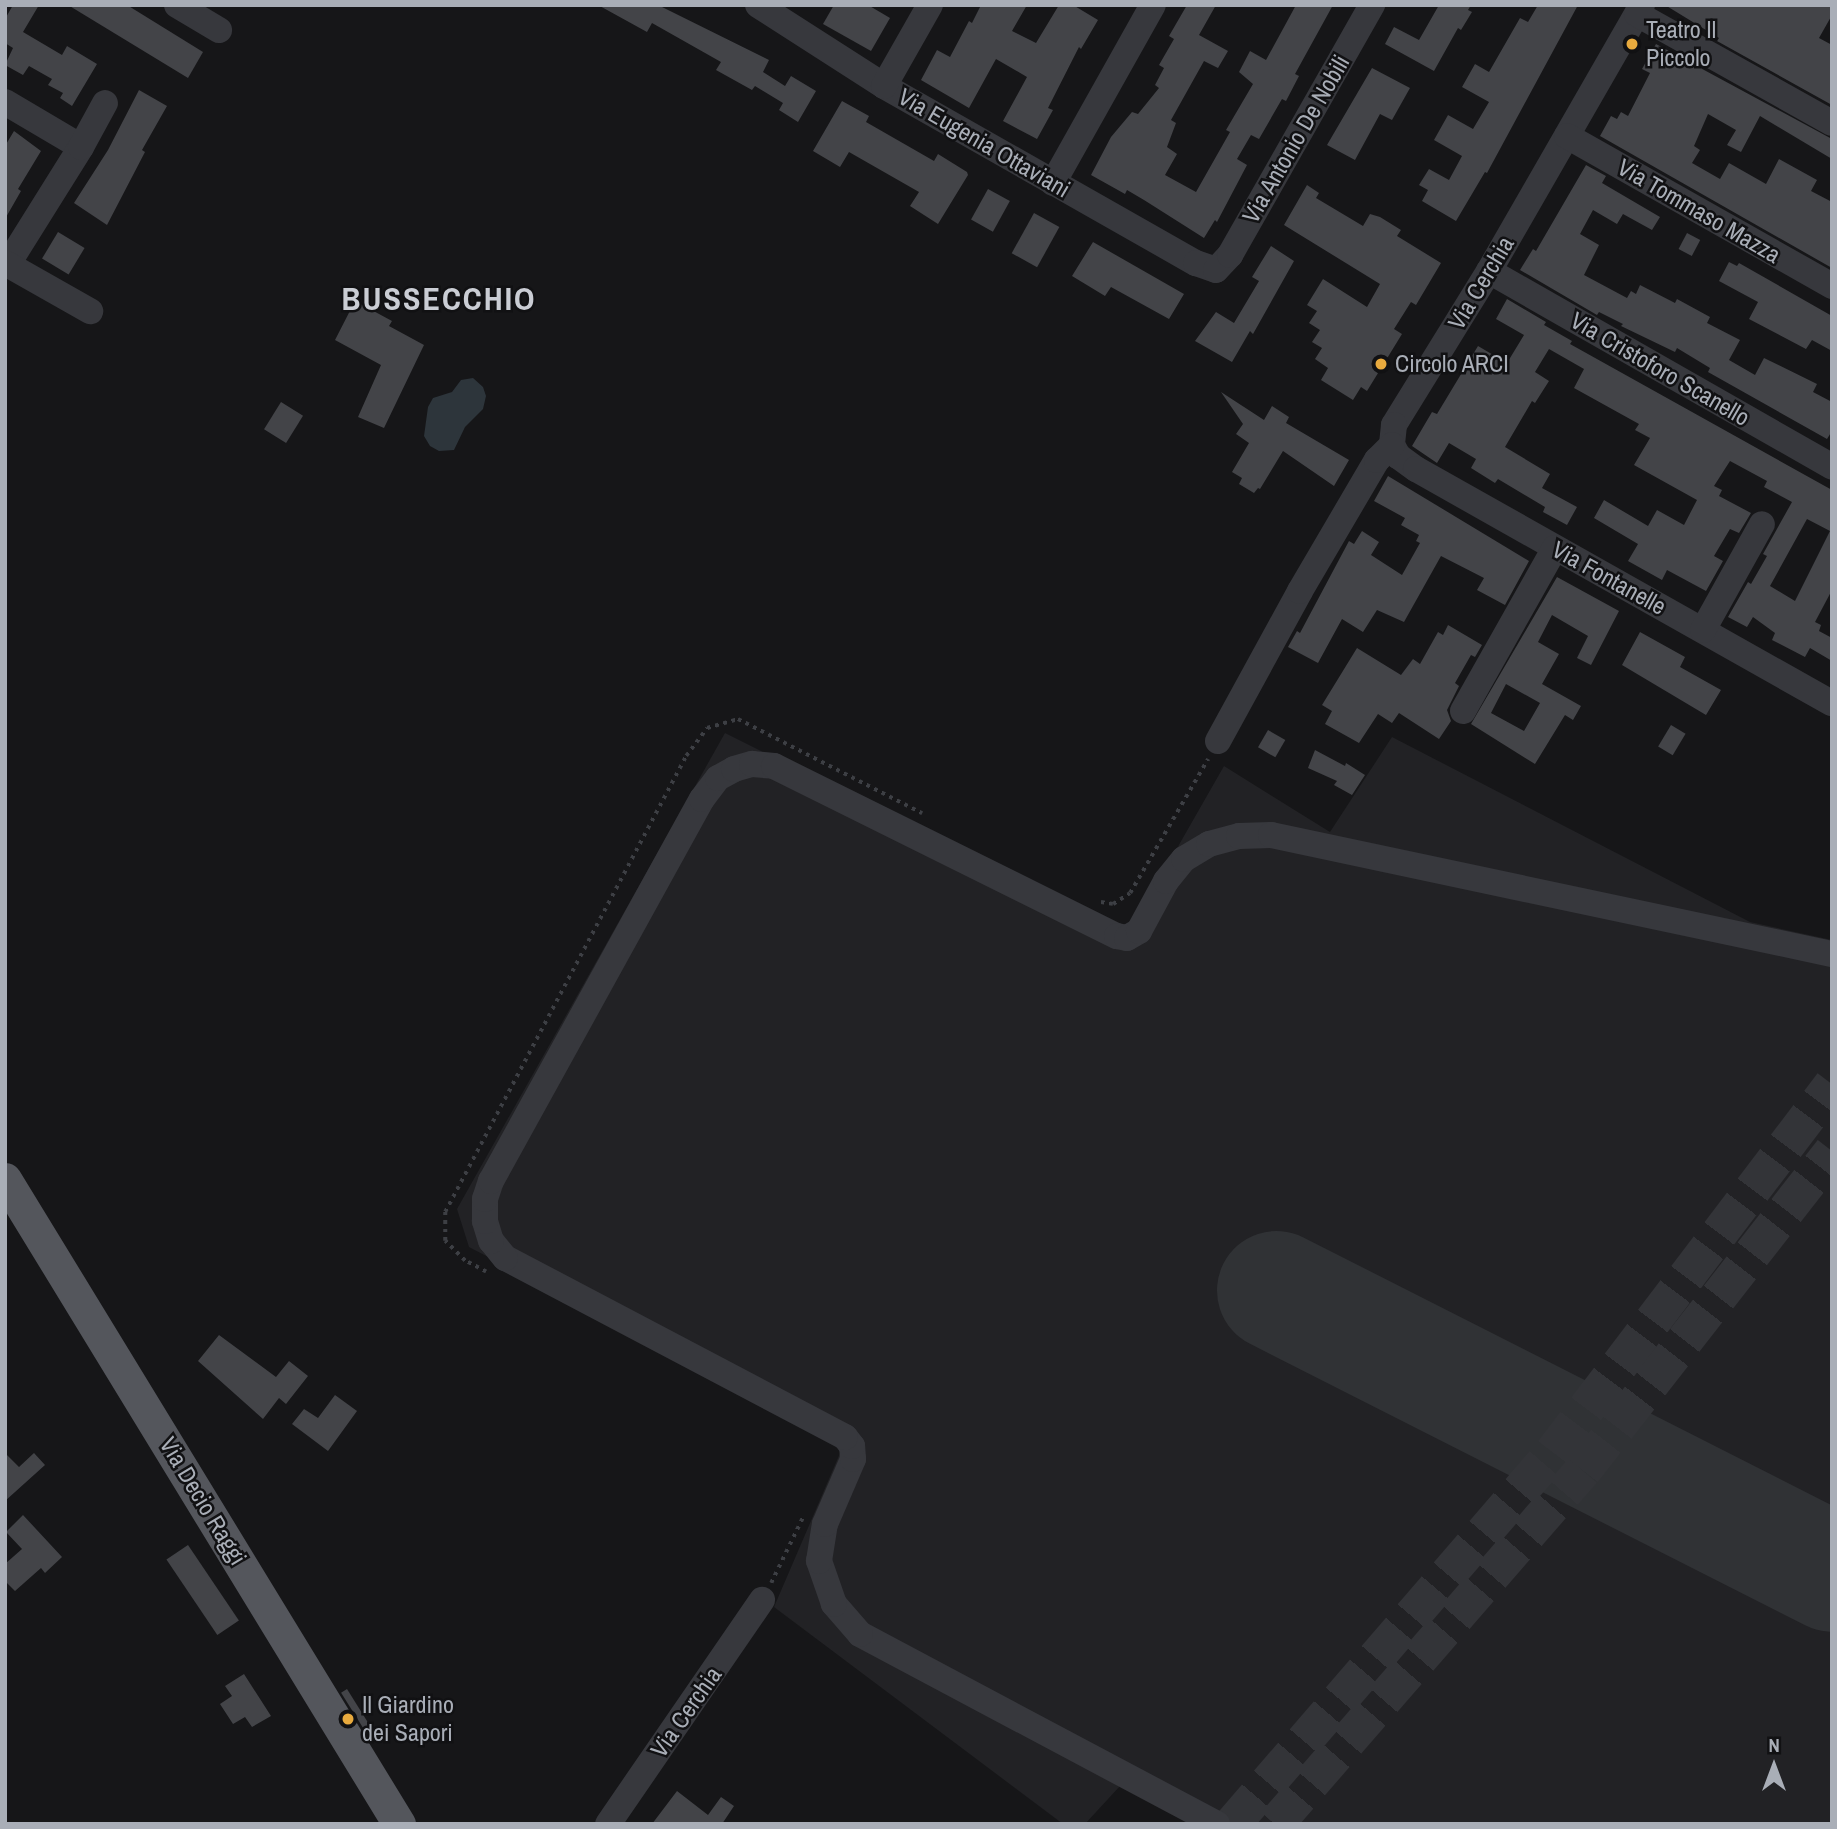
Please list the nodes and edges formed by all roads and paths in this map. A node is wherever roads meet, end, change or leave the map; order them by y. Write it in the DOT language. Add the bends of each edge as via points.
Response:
graph roads {
  1 [pos="758,5"];
  2 [pos="930,5"];
  3 [pos="1153,5"];
  4 [pos="1372,5"];
  5 [pos="180,6"];
  6 [pos="1640,10"];
  7 [pos="219,30"];
  8 [pos="884,86"];
  9 [pos="5,102"];
  10 [pos="105,103"];
  11 [pos="1832,123"];
  12 [pos="1567,136"];
  13 [pos="81,147"];
  14 [pos="1053,183"];
  15 [pos="6,264"];
  16 [pos="1216,270"];
  17 [pos="1489,271"];
  18 [pos="1832,286"];
  19 [pos="90,312"];
  20 [pos="1392,445"];
  21 [pos="1832,467"];
  22 [pos="1762,524"];
  23 [pos="1555,548"];
  24 [pos="1703,630"];
  25 [pos="1832,703"];
  26 [pos="1463,711"];
  27 [pos="1218,741"];
  28 [pos="933,818"];
  29 [pos="1095,900"];
  30 [pos="1832,954"];
  31 [pos="5,1179"];
  32 [pos="490,1273"];
  33 [pos="805,1513"];
  34 [pos="762,1600"];
  35 [pos="399,1824"];
  36 [pos="608,1824"];
  37 [pos="1217,1824"];
  1 -- 8 [label="street, Via Eugenia Ottaviani"];
  2 -- 8 [label="street"];
  3 -- 14 [label="street"];
  4 -- 16 [label="street, Via Antonio De Nobili" via="1230,255"];
  5 -- 7 [label="street"];
  6 -- 11 [label="street"];
  6 -- 12 [label="street, Via Cerchia"];
  8 -- 14 [label="street, Via Eugenia Ottaviani"];
  9 -- 13 [label="street"];
  10 -- 13 [label="street"];
  12 -- 17 [label="street, Via Cerchia"];
  12 -- 18 [label="street, Via Tommaso Mazza"];
  13 -- 15 [label="street"];
  14 -- 16 [label="street, Via Eugenia Ottaviani"];
  15 -- 19 [label="street"];
  17 -- 20 [label="street, Via Cerchia" via="1394,425"];
  17 -- 21 [label="street, Via Cristoforo Scanello"];
  20 -- 23 [label="street, Via Fontanelle" via="1398,456 1416,469"];
  20 -- 27 [label="street, Via Cerchia" via="1377,460 1321,555"];
  22 -- 24 [label="street"];
  23 -- 24 [label="street, Via Fontanelle"];
  23 -- 26 [label="street"];
  24 -- 25 [label="street, Via Fontanelle"];
  27 -- 29 [label="path" via="1130,893 1113,904"];
  28 -- 32 [label="path" via="738,719 707,728 679,768 445,1212 445,1241 465,1261"];
  30 -- 37 [label="street" via="1271,835 1229,838 1185,859 1166,881 1139,931 1127,938 774,766 752,764 734,769 718,778 702,799 491,1181 485,1221 491,1241 505,1258 845,1437 852,1446 853,1459 825,1524 819,1561 834,1604 860,1634"];
  31 -- 35 [label="main road, Via Decio Raggi"];
  33 -- 34 [label="path"];
  34 -- 36 [label="street, Via Cerchia"];
}
